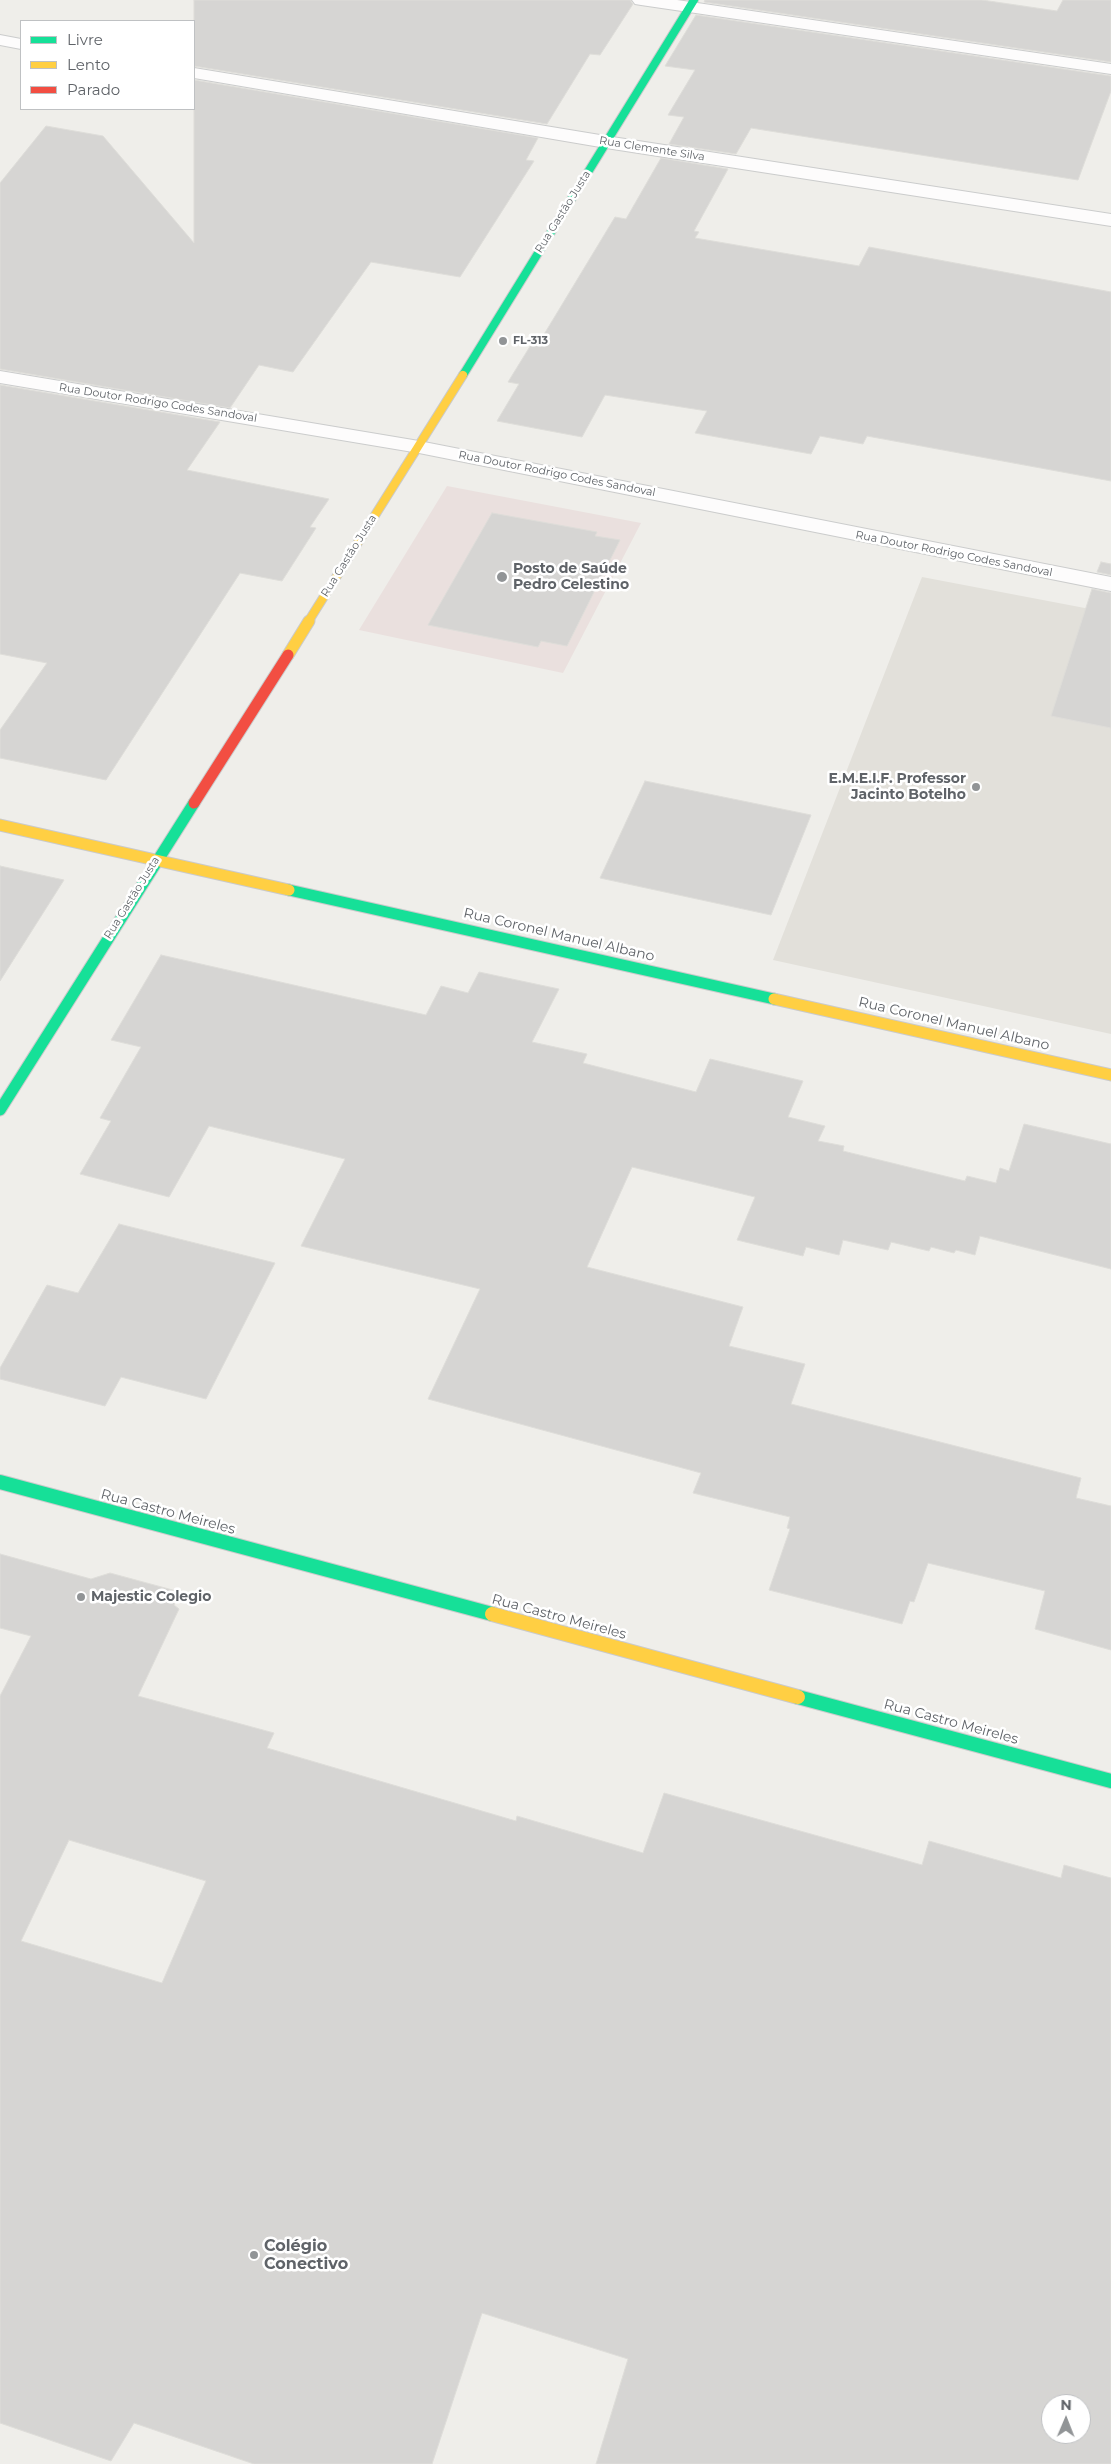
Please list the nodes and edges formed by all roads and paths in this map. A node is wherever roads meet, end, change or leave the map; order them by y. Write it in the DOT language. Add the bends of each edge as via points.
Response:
graph roads {
  1 [pos="641,0"];
  2 [pos="692,3"];
  3 [pos="0,40"];
  4 [pos="20,44"];
  5 [pos="1111,69"];
  6 [pos="195,73"];
  7 [pos="606,142"];
  8 [pos="1111,220"];
  9 [pos="0,377"];
  10 [pos="419,446"];
  11 [pos="1111,584"];
  12 [pos="0,825"];
  13 [pos="157,859"];
  14 [pos="1111,1075"];
  15 [pos="0,1110"];
  16 [pos="0,1482"];
  17 [pos="1111,1780"];
  1 -- 2 [label="street"];
  2 -- 5 [label="street"];
  2 -- 7 [label="street, Rua Gastão Justa"];
  3 -- 4 [label="street"];
  6 -- 7 [label="street, Rua Clemente Silva"];
  7 -- 8 [label="street, Rua Clemente Silva"];
  7 -- 10 [label="street, Rua Gastão Justa"];
  9 -- 10 [label="street, Rua Doutor Rodrigo Codes Sandoval"];
  10 -- 11 [label="street, Rua Doutor Rodrigo Codes Sandoval"];
  10 -- 13 [label="street, Rua Gastão Justa"];
  12 -- 13 [label="street, Rua Coronel Manuel Albano"];
  13 -- 14 [label="street, Rua Coronel Manuel Albano"];
  13 -- 15 [label="street, Rua Gastão Justa"];
  16 -- 17 [label="street, Rua Castro Meireles"];
}
